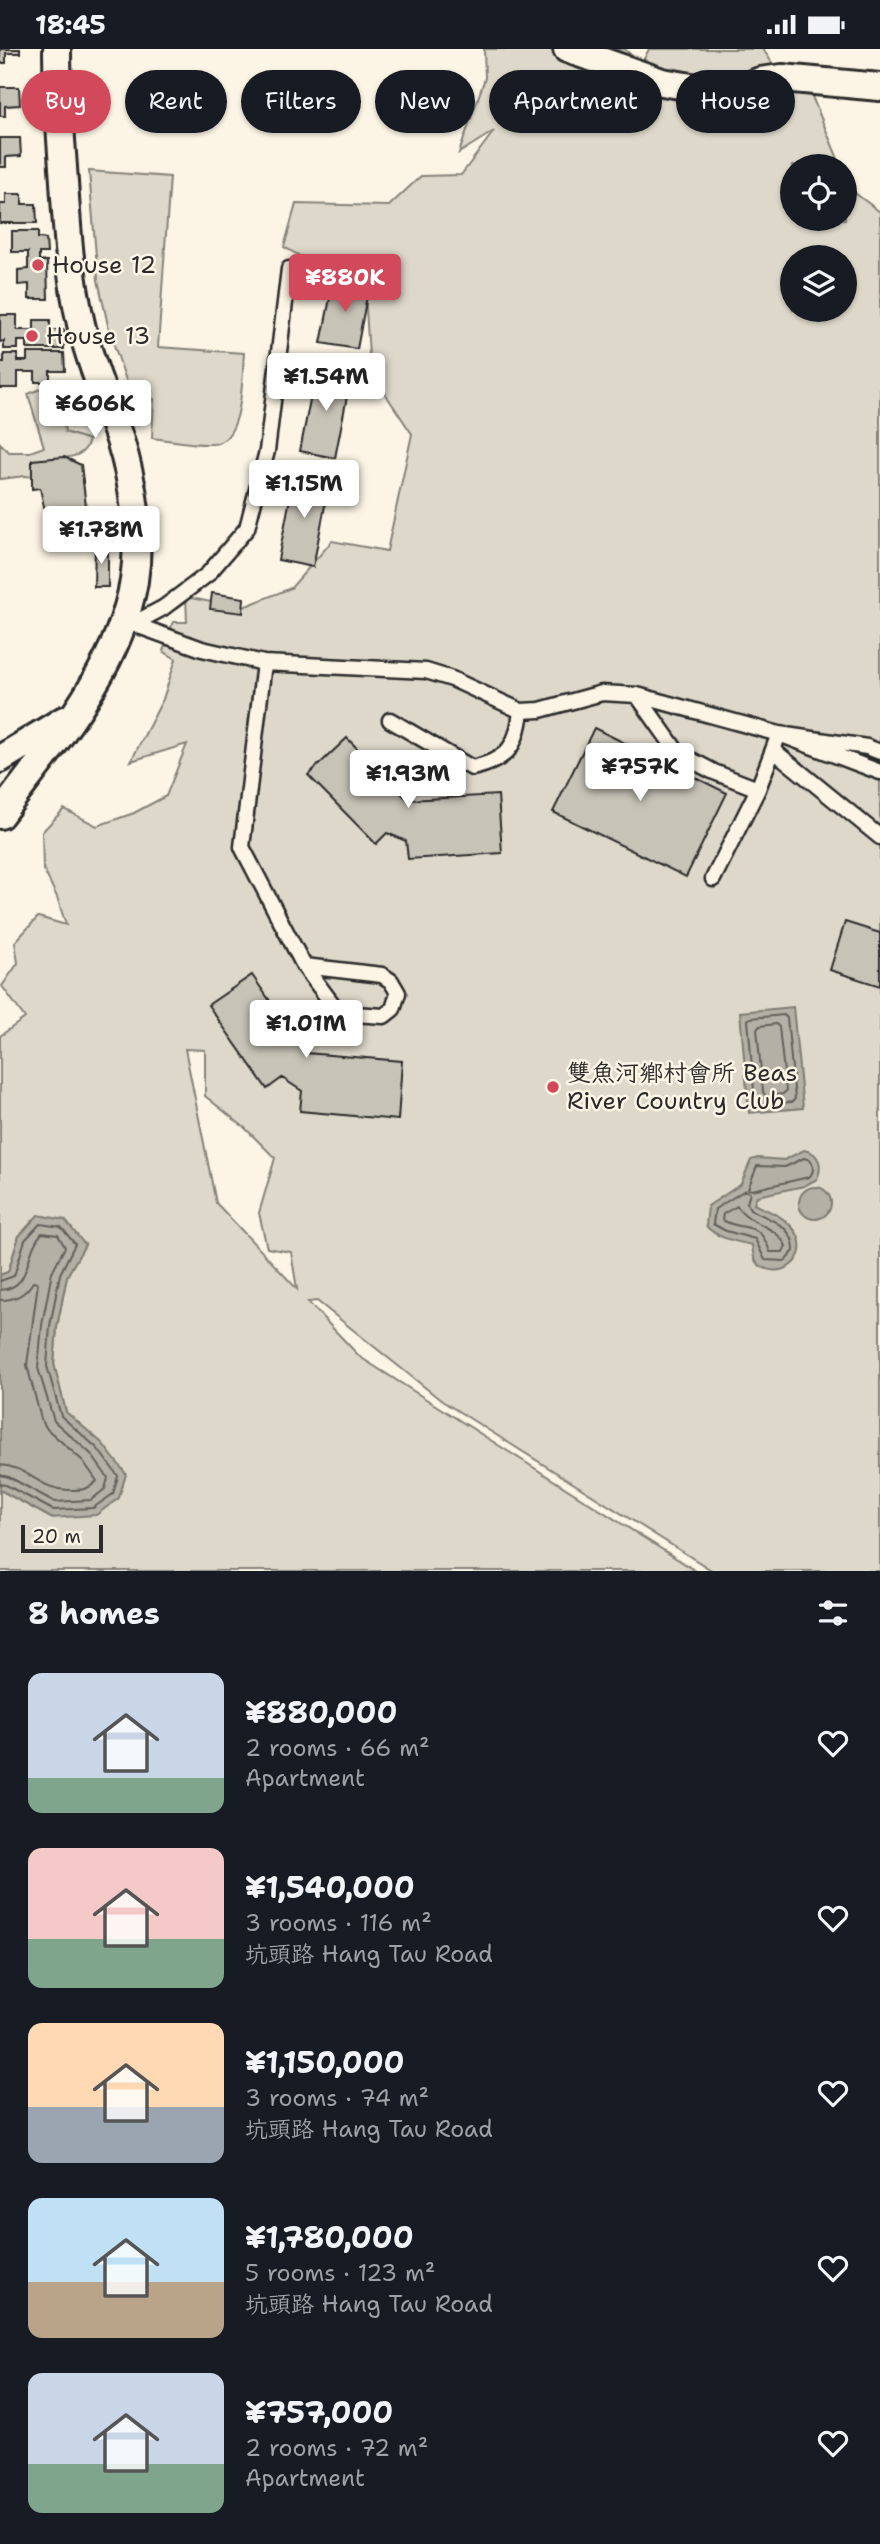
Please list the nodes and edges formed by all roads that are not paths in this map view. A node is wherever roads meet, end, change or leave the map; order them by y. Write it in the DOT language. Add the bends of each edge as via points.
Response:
graph roads {
  1 [pos="57,49"];
  2 [pos="567,49"];
  3 [pos="880,87"];
  4 [pos="289,269"];
  5 [pos="128,623"];
  6 [pos="264,663"];
  7 [pos="637,695"];
  8 [pos="521,711"];
  9 [pos="74,713"];
  10 [pos="390,720"];
  11 [pos="779,734"];
  12 [pos="773,750"];
  13 [pos="880,752"];
  14 [pos="0,759"];
  15 [pos="880,772"];
  16 [pos="758,789"];
  17 [pos="0,814"];
  18 [pos="880,837"];
  19 [pos="713,879"];
  20 [pos="304,965"];
  1 -- 5 [label="street" via="69,261 81,325 120,441 135,511"];
  2 -- 3 [label="street" via="662,82 709,90 740,89 782,78"];
  4 -- 5 [label="lane" via="267,451 247,528 208,574 163,608"];
  5 -- 6 [label="lane" via="202,649"];
  5 -- 9 [label="street"];
  6 -- 8 [label="lane" via="426,671"];
  6 -- 20 [label="lane" via="242,847"];
  7 -- 8 [label="lane" via="602,693"];
  7 -- 11 [label="lane"];
  7 -- 16 [label="lane" via="678,753"];
  8 -- 10 [label="lane" via="518,734 508,751 492,764 472,768"];
  9 -- 14 [label="street"];
  9 -- 17 [label="street"];
  11 -- 12 [label="lane"];
  11 -- 13 [label="lane"];
  11 -- 15 [label="lane"];
  12 -- 16 [label="lane"];
  12 -- 18 [label="lane"];
  16 -- 19 [label="lane"];
  20 -- 20 [label="lane" via="340,1013 384,1016 393,1009 398,993 382,975"];
}
